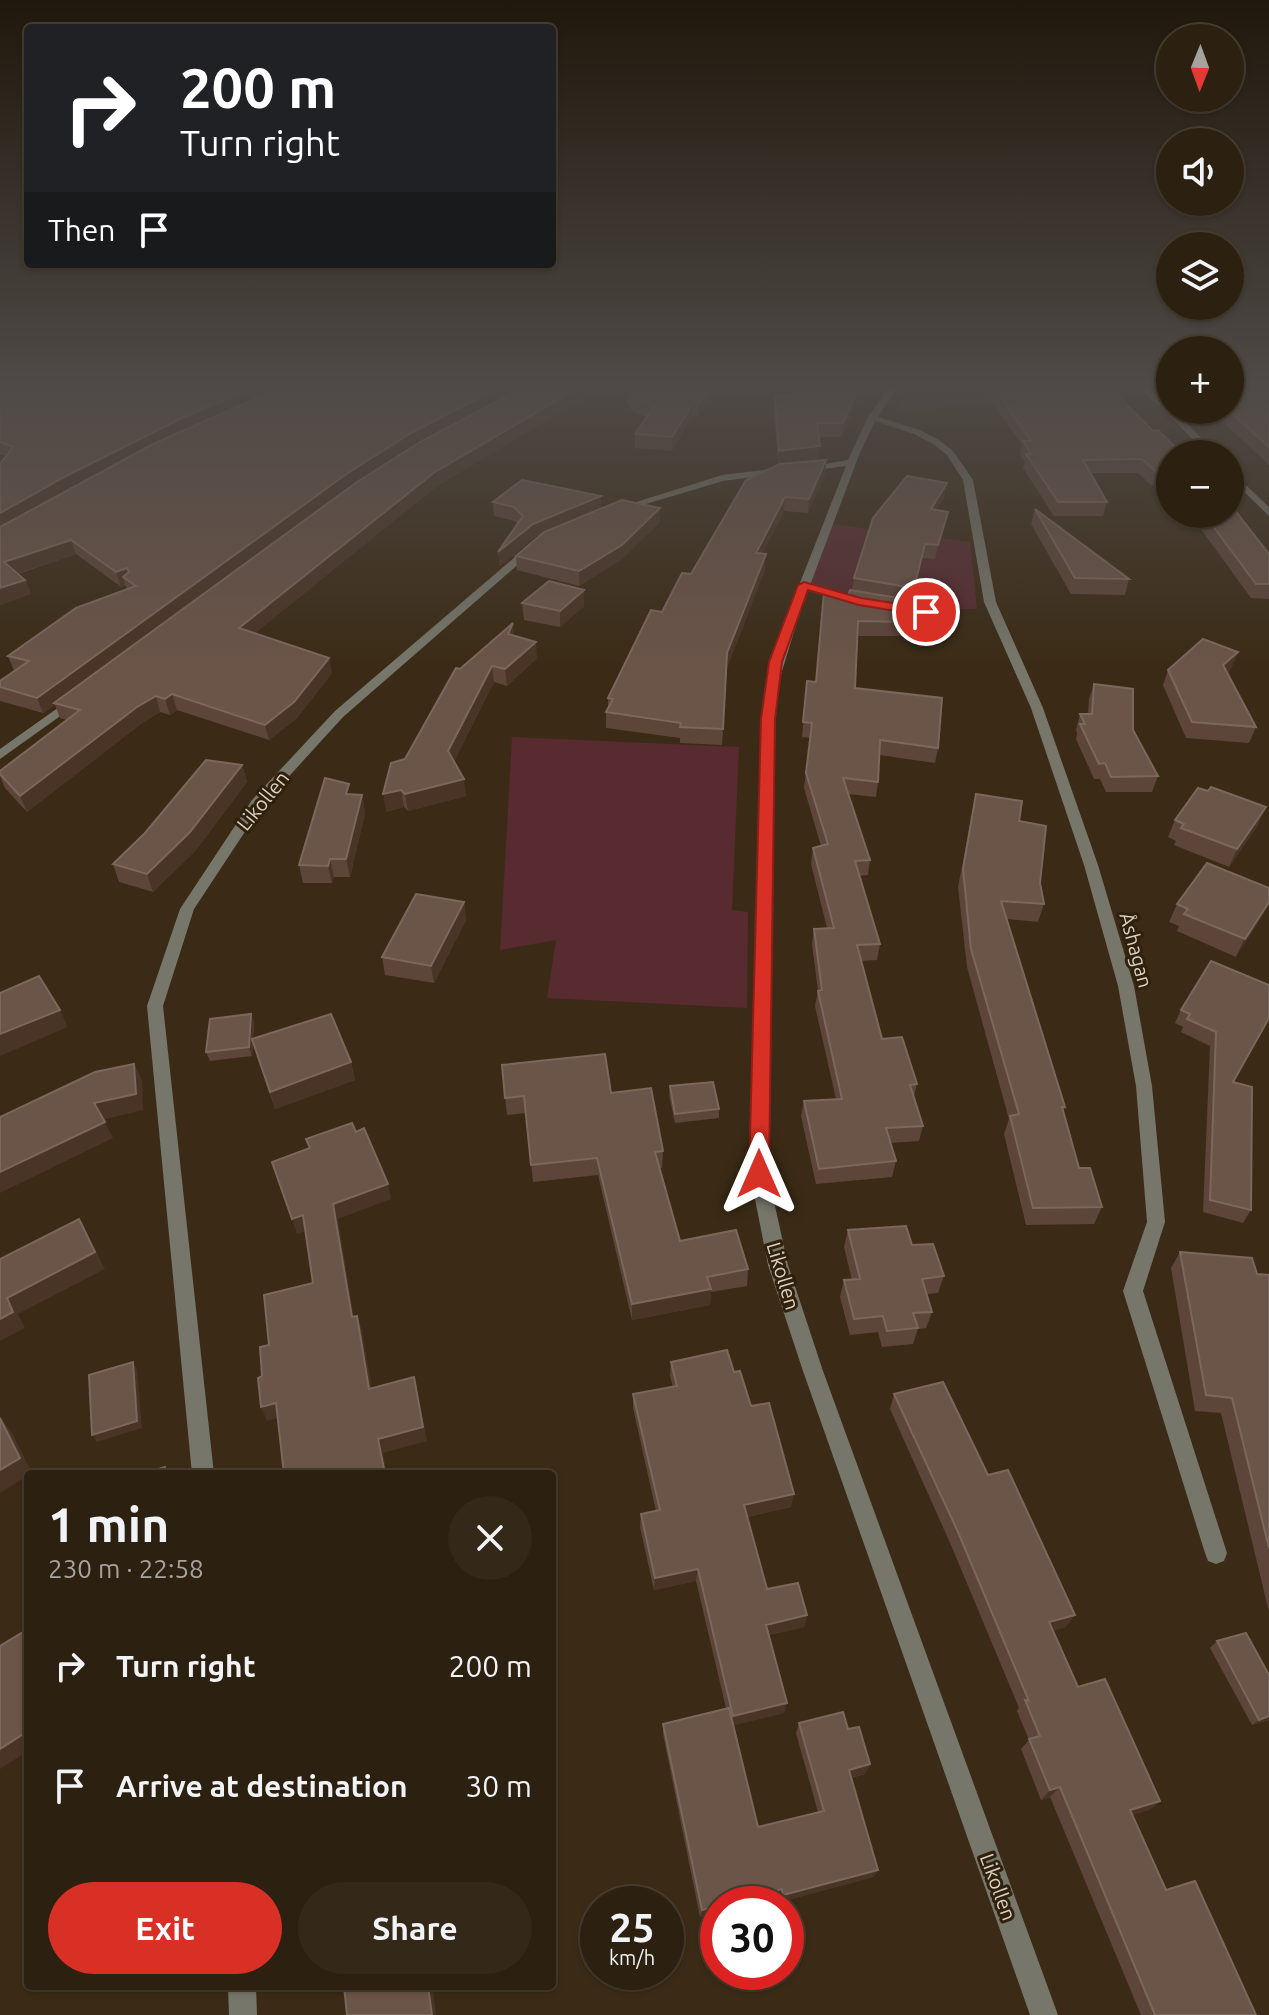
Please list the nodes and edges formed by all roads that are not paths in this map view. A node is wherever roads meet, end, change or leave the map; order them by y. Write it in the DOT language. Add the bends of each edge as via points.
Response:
graph roads {
  1 [pos="730,477"];
  2 [pos="847,477"];
  3 [pos="966,477"];
  4 [pos="1244,487"];
  5 [pos="1269,513"];
  6 [pos="595,519"];
  7 [pos="553,536"];
  8 [pos="804,585"];
  9 [pos="859,601"];
  10 [pos="884,606"];
  11 [pos="944,614"];
  12 [pos="89,689"];
  13 [pos="0,755"];
  14 [pos="203,1470"];
  15 [pos="1216,1553"];
  16 [pos="242,1990"];
  17 [pos="243,2015"];
  18 [pos="1044,2015"];
  1 -- 6 [label="street" via="638,501"];
  2 -- 8 [label="street, Likollen"];
  3 -- 15 [label="street, Åshagan" via="990,602 1037,708 1126,986 1144,1086 1156,1222 1133,1291"];
  4 -- 5 [label="street"];
  7 -- 14 [label="street, Likollen" via="494,578 339,714 257,803 187,909 155,1006"];
  8 -- 9 [label="street"];
  8 -- 18 [label="street, Likollen" via="770,691 759,1130 763,1199 778,1265 813,1371"];
  10 -- 11 [label="street"];
  12 -- 13 [label="street"];
  16 -- 17 [label="street"];
}
